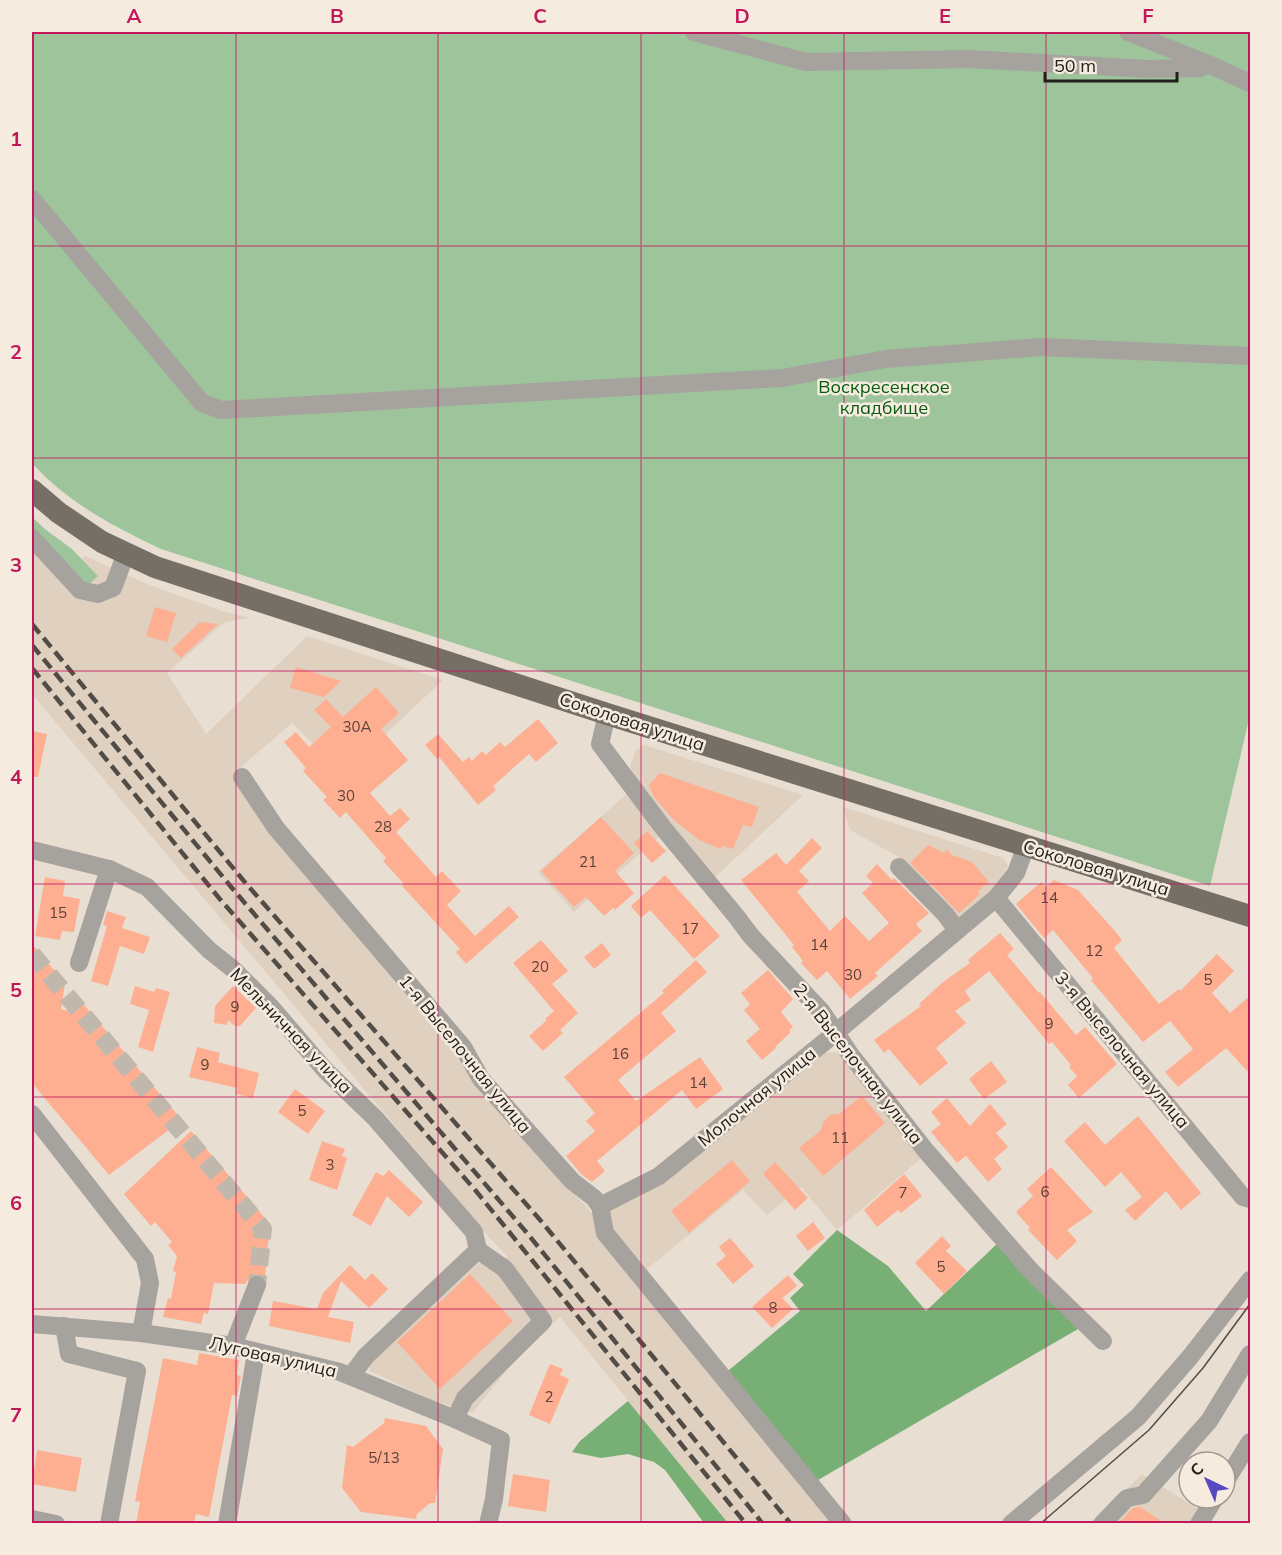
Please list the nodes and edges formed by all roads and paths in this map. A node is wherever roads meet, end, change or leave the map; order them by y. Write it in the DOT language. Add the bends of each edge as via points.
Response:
graph roads {
  1 [pos="694,32"];
  2 [pos="1128,32"];
  3 [pos="1206,63"];
  4 [pos="1251,83"];
  5 [pos="32,199"];
  6 [pos="1251,356"];
  7 [pos="32,490"];
  8 [pos="32,538"];
  9 [pos="126,553"];
  10 [pos="607,714"];
  11 [pos="242,777"];
  12 [pos="1026,846"];
  13 [pos="32,850"];
  14 [pos="898,867"];
  15 [pos="109,869"];
  16 [pos="996,898"];
  17 [pos="1251,916"];
  18 [pos="957,930"];
  19 [pos="79,963"];
  20 [pos="836,1031"];
  21 [pos="32,1114"];
  22 [pos="1251,1199"];
  23 [pos="600,1206"];
  24 [pos="478,1250"];
  25 [pos="1251,1280"];
  26 [pos="256,1285"];
  27 [pos="32,1324"];
  28 [pos="64,1326"];
  29 [pos="141,1333"];
  30 [pos="1103,1341"];
  31 [pos="233,1346"];
  32 [pos="256,1353"];
  33 [pos="1251,1354"];
  34 [pos="351,1376"];
  35 [pos="455,1419"];
  36 [pos="1251,1442"];
  37 [pos="1237,1464"];
  38 [pos="1208,1510"];
  39 [pos="32,1518"];
  40 [pos="56,1524"];
  41 [pos="109,1524"];
  42 [pos="227,1524"];
  43 [pos="488,1524"];
  44 [pos="843,1524"];
  45 [pos="1011,1524"];
  46 [pos="1102,1524"];
  47 [pos="1199,1524"];
  1 -- 3 [label="street" via="806,62 969,59 1149,69 1200,68"];
  2 -- 3 [label="street"];
  3 -- 4 [label="street"];
  5 -- 6 [label="street" via="202,403 221,410 782,378 886,359 1041,347"];
  7 -- 9 [label="main road, Соколовая улица" via="58,513"];
  8 -- 9 [label="street" via="80,590 98,594 113,588"];
  9 -- 10 [label="main road, Соколовая улица" via="248,599"];
  10 -- 12 [label="main road, Соколовая улица"];
  10 -- 20 [label="street, 2-я Выселочная улица" via="600,744 751,936"];
  11 -- 23 [label="street, 1-я Выселочная улица" via="276,828 463,1047 480,1078 572,1181"];
  12 -- 16 [label="street, Молочная улица" via="1016,873"];
  12 -- 17 [label="main road, Соколовая улица"];
  13 -- 15 [label="street, Мельничная улица"];
  14 -- 18 [label="street"];
  15 -- 19 [label="street"];
  15 -- 24 [label="street, Мельничная улица" via="147,887 270,1006 325,1070 375,1118 474,1233"];
  16 -- 18 [label="street, Молочная улица"];
  16 -- 22 [label="street, 3-я Выселочная улица" via="1243,1197"];
  18 -- 20 [label="street, Молочная улица"];
  20 -- 23 [label="street, Молочная улица" via="659,1176"];
  20 -- 30 [label="street, 2-я Выселочная улица" via="926,1151 1031,1271"];
  21 -- 29 [label="street" via="145,1258 150,1283"];
  23 -- 44 [label="street" via="605,1233"];
  24 -- 34 [label="street" via="366,1356"];
  24 -- 35 [label="street" via="505,1269 543,1321 465,1398"];
  25 -- 45 [label="street" via="1138,1417"];
  26 -- 31 [label="street"];
  27 -- 28 [label="street, Луговая улица"];
  28 -- 29 [label="street, Луговая улица"];
  28 -- 41 [label="street" via="69,1354 137,1371"];
  29 -- 31 [label="street, Луговая улица"];
  31 -- 32 [label="street, Луговая улица"];
  32 -- 34 [label="street, Луговая улица"];
  32 -- 42 [label="street"];
  33 -- 46 [label="street" via="1209,1422 1143,1495 1127,1498"];
  34 -- 35 [label="street, Луговая улица"];
  35 -- 43 [label="street, Луговая улица" via="501,1440"];
  36 -- 37 [label="street"];
  38 -- 47 [label="street"];
  39 -- 40 [label="street"];
}
